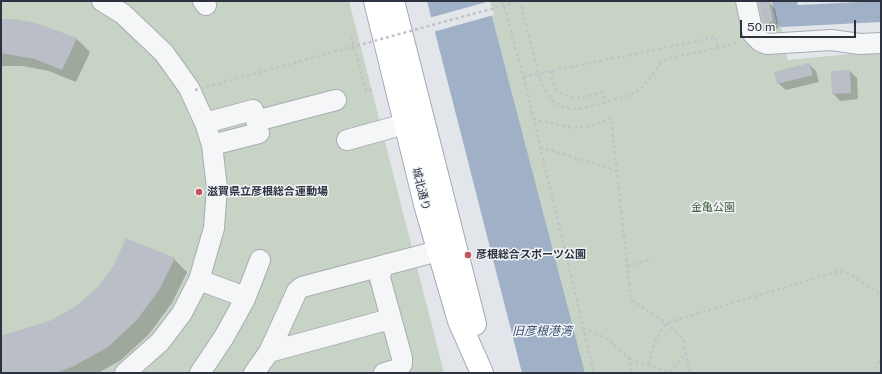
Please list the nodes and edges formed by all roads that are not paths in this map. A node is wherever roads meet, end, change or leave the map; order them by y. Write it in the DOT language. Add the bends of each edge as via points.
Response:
graph roads {
  1 [pos="102,1"];
  2 [pos="375,1"];
  3 [pos="393,1"];
  4 [pos="746,1"];
  5 [pos="881,43"];
  6 [pos="336,100"];
  7 [pos="256,121"];
  8 [pos="205,123"];
  9 [pos="405,124"];
  10 [pos="347,140"];
  11 [pos="212,145"];
  12 [pos="438,251"];
  13 [pos="260,260"];
  14 [pos="387,264"];
  15 [pos="199,280"];
  16 [pos="246,297"];
  17 [pos="390,319"];
  18 [pos="269,352"];
  19 [pos="125,373"];
  20 [pos="200,373"];
  21 [pos="254,373"];
  22 [pos="384,373"];
  23 [pos="482,373"];
  24 [pos="488,373"];
  1 -- 8 [label="lane" via="123,14 164,53 189,88"];
  2 -- 9 [label="main road, 城北通り"];
  3 -- 24 [label="main road, 城北通り"];
  4 -- 5 [label="lane" via="753,34 767,44 831,40 860,44"];
  6 -- 7 [label="lane"];
  7 -- 8 [label="lane"];
  7 -- 11 [label="lane"];
  8 -- 11 [label="lane"];
  9 -- 10 [label="lane"];
  9 -- 12 [label="main road, 城北通り"];
  11 -- 15 [label="lane" via="217,188 214,228"];
  12 -- 14 [label="lane"];
  12 -- 23 [label="main road, 城北通り" via="459,321"];
  13 -- 16 [label="lane"];
  14 -- 17 [label="lane" via="382,268 380,278"];
  14 -- 18 [label="lane" via="302,287 297,291"];
  15 -- 16 [label="lane"];
  15 -- 19 [label="lane" via="182,314 160,342"];
  16 -- 20 [label="lane"];
  17 -- 18 [label="lane"];
  17 -- 22 [label="lane" via="402,364 398,369"];
  18 -- 21 [label="lane"];
}
